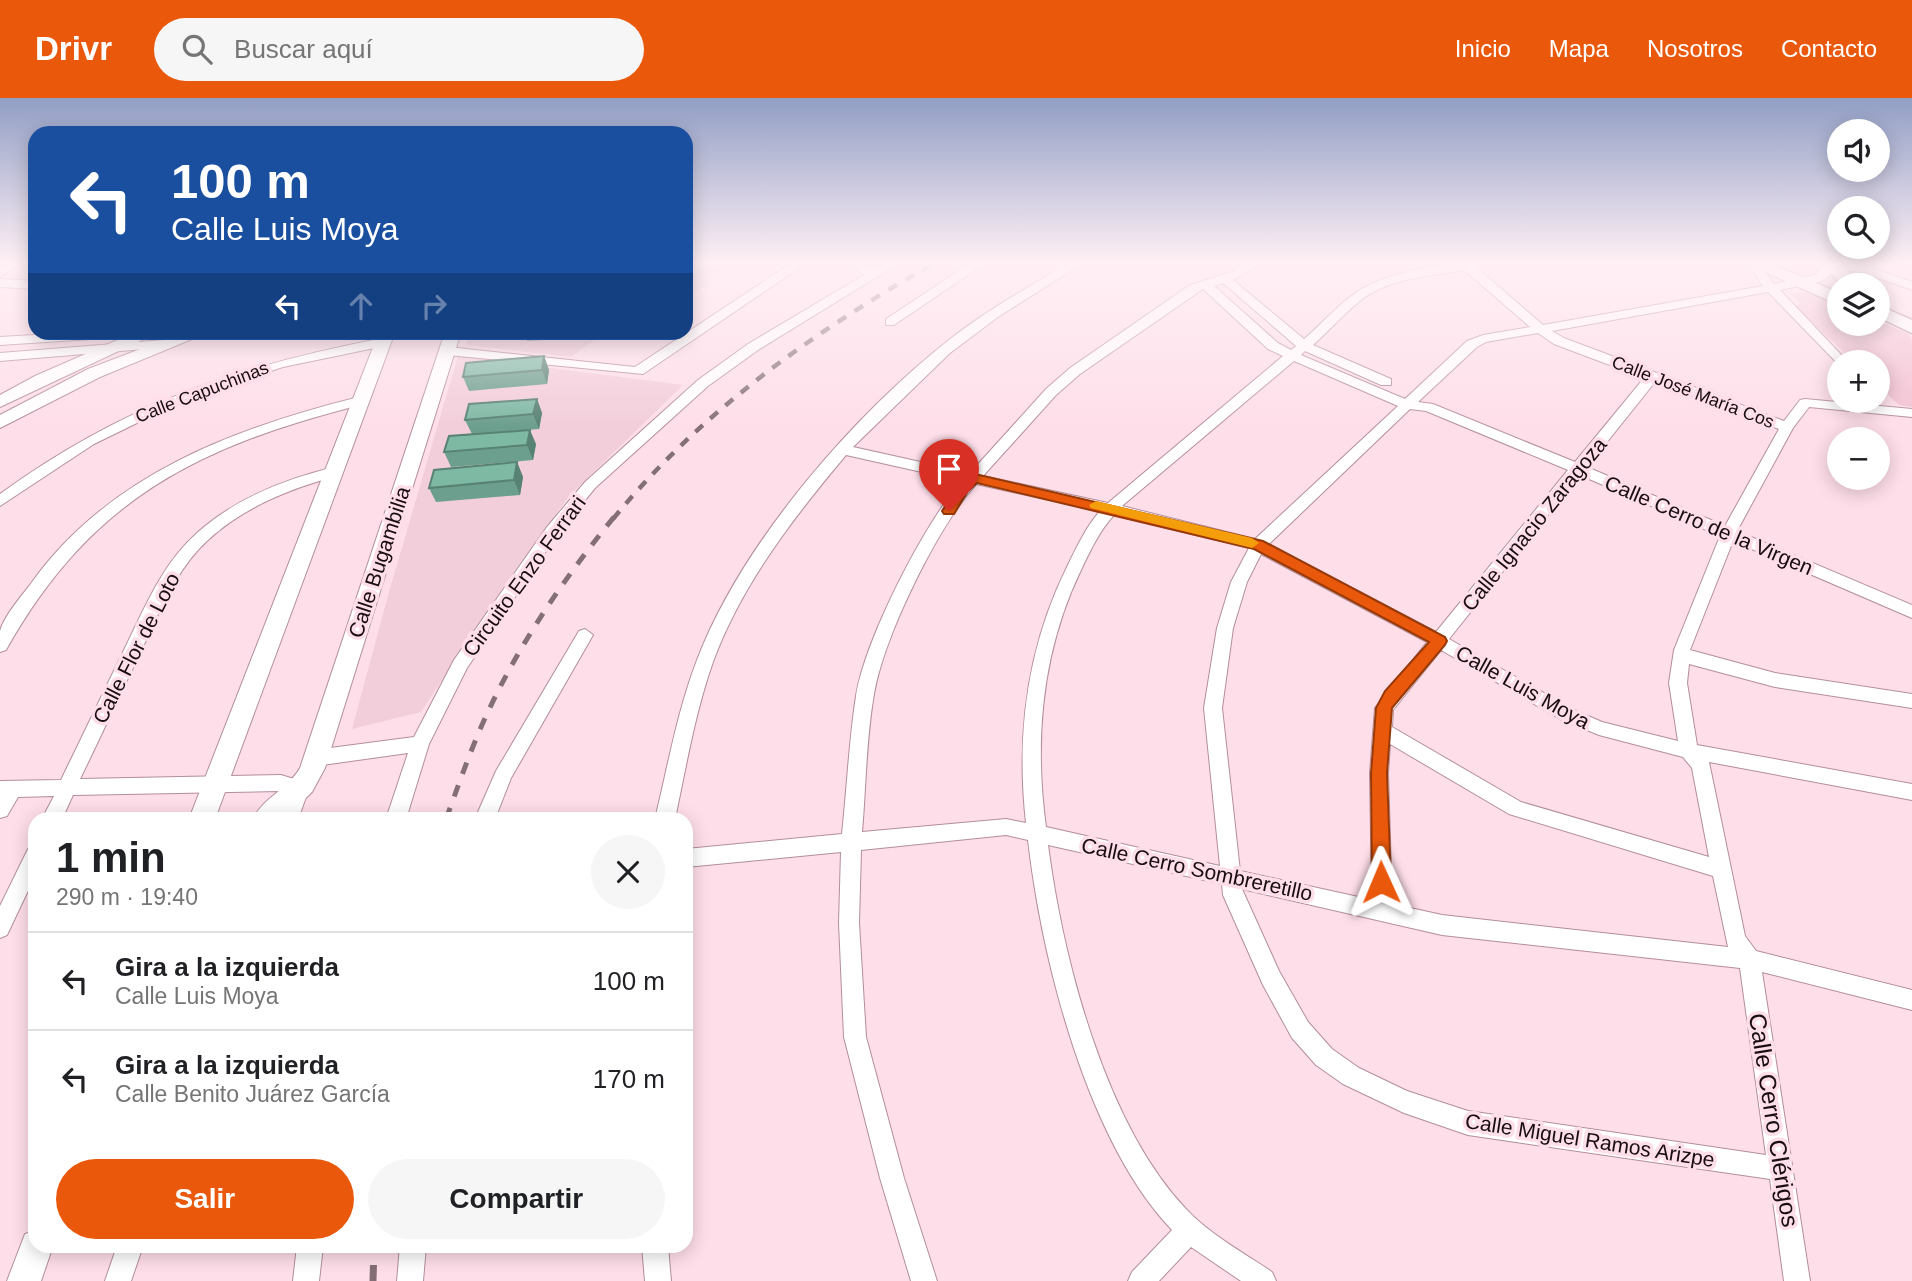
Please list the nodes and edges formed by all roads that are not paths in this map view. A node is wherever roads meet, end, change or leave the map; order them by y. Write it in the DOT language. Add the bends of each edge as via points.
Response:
graph roads {
  1 [pos="719,317"];
  2 [pos="802,317"];
  3 [pos="899,317"];
  4 [pos="991,317"];
  5 [pos="1154,317"];
  6 [pos="1241,317"];
  7 [pos="1264,317"];
  8 [pos="1337,317"];
  9 [pos="1526,317"];
  10 [pos="1601,317"];
  11 [pos="1798,317"];
  12 [pos="1892,317"];
  13 [pos="1890,320"];
  14 [pos="890,323"];
  15 [pos="1539,328"];
  16 [pos="1912,328"];
  17 [pos="693,334"];
  18 [pos="43,340"];
  19 [pos="148,340"];
  20 [pos="153,340"];
  21 [pos="373,340"];
  22 [pos="385,340"];
  23 [pos="685,340"];
  24 [pos="0,341"];
  25 [pos="450,342"];
  26 [pos="114,348"];
  27 [pos="1829,350"];
  28 [pos="1298,351"];
  29 [pos="0,357"];
  30 [pos="1651,378"];
  31 [pos="359,401"];
  32 [pos="0,402"];
  33 [pos="1418,403"];
  34 [pos="1827,404"];
  35 [pos="1890,407"];
  36 [pos="1912,413"];
  37 [pos="0,422"];
  38 [pos="1787,427"];
  39 [pos="844,450"];
  40 [pos="1579,469"];
  41 [pos="335,472"];
  42 [pos="975,478"];
  43 [pos="0,501"];
  44 [pos="1112,509"];
  45 [pos="1728,534"];
  46 [pos="1258,545"];
  47 [pos="1912,612"];
  48 [pos="585,635"];
  49 [pos="1439,641"];
  50 [pos="0,646"];
  51 [pos="1681,656"];
  52 [pos="1912,701"];
  53 [pos="1381,730"];
  54 [pos="420,744"];
  55 [pos="1689,751"];
  56 [pos="316,758"];
  57 [pos="216,784"];
  58 [pos="68,787"];
  59 [pos="7,788"];
  60 [pos="300,789"];
  61 [pos="1912,792"];
  62 [pos="0,810"];
  63 [pos="56,812"];
  64 [pos="205,812"];
  65 [pos="273,812"];
  66 [pos="291,812"];
  67 [pos="398,812"];
  68 [pos="488,812"];
  69 [pos="667,812"];
  70 [pos="1038,835"];
  71 [pos="851,843"];
  72 [pos="693,857"];
  73 [pos="28,870"];
  74 [pos="1722,870"];
  75 [pos="1232,876"];
  76 [pos="1382,909"];
  77 [pos="0,929"];
  78 [pos="1749,959"];
  79 [pos="1912,1000"];
  80 [pos="1781,1169"];
  81 [pos="1189,1231"];
  82 [pos="34,1253"];
  83 [pos="128,1253"];
  84 [pos="309,1253"];
  85 [pos="413,1253"];
  86 [pos="656,1253"];
  87 [pos="24,1281"];
  88 [pos="118,1281"];
  89 [pos="306,1281"];
  90 [pos="410,1281"];
  91 [pos="659,1281"];
  92 [pos="924,1281"];
  93 [pos="1141,1281"];
  94 [pos="1263,1281"];
  95 [pos="1797,1281"];
  1 -- 17 [label="street"];
  2 -- 54 [label="street, Circuito Enzo Ferrari" via="703,383 590,485 552,531 460,665"];
  3 -- 14 [label="street"];
  4 -- 39 [label="street" via="945,351"];
  5 -- 42 [label="street" via="1051,392"];
  6 -- 28 [label="street" via="1273,346"];
  7 -- 28 [label="street"];
  8 -- 28 [label="street"];
  9 -- 15 [label="street, Calle José María Cos"];
  10 -- 15 [label="street, Calle Miguel Ramos Arizpe"];
  11 -- 27 [label="street"];
  12 -- 16 [label="main road"];
  13 -- 16 [label="main road"];
  15 -- 30 [label="street, Calle José María Cos" via="1559,341"];
  15 -- 33 [label="street, Calle Miguel Ramos Arizpe" via="1472,344"];
  18 -- 24 [label="street"];
  19 -- 26 [label="street"];
  20 -- 37 [label="street"];
  21 -- 43 [label="street, Calle Capuchinas" via="286,360 181,396 85,444"];
  22 -- 31 [label="street"];
  23 -- 25 [label="street" via="638,371"];
  25 -- 56 [label="street, Calle Bugambilia"];
  26 -- 29 [label="street"];
  26 -- 32 [label="street"];
  28 -- 33 [label="street, Calle Cerro de la Virgen"];
  28 -- 44 [label="street"];
  30 -- 38 [label="street, Calle José María Cos"];
  30 -- 40 [label="street, Calle Ignacio Zaragoza"];
  31 -- 41 [label="street"];
  31 -- 50 [label="street" via="253,430 139,489 58,560"];
  33 -- 40 [label="street, Calle Cerro de la Virgen"];
  33 -- 46 [label="street, Calle Miguel Ramos Arizpe"];
  34 -- 38 [label="street, Calle Cerro Clérigos" via="1805,403"];
  35 -- 36 [label="street"];
  38 -- 45 [label="street, Calle Cerro Clérigos"];
  39 -- 42 [label="street, Calle Luis Moya"];
  39 -- 69 [label="street" via="748,577 713,640"];
  40 -- 45 [label="street, Calle Cerro de la Virgen"];
  40 -- 49 [label="street, Calle Ignacio Zaragoza"];
  41 -- 57 [label="street"];
  41 -- 58 [label="street, Calle Flor de Loto" via="314,476 252,503 214,527 185,555 153,608"];
  42 -- 44 [label="street, Calle Luis Moya"];
  42 -- 71 [label="street" via="919,558 883,636 865,693"];
  44 -- 46 [label="street, Calle Luis Moya"];
  44 -- 70 [label="street" via="1100,520 1055,610 1037,677 1030,754"];
  45 -- 47 [label="street, Calle Cerro de la Virgen"];
  45 -- 51 [label="street, Calle Cerro Clérigos"];
  46 -- 49 [label="street, Calle Luis Moya"];
  46 -- 75 [label="street, Calle Miguel Ramos Arizpe" via="1239,582 1225,628 1213,708"];
  48 -- 68 [label="street" via="503,776"];
  49 -- 53 [label="street, Calle Ignacio Zaragoza" via="1391,696"];
  49 -- 55 [label="street, Calle Luis Moya" via="1566,714 1599,728"];
  51 -- 52 [label="street" via="1775,680"];
  51 -- 55 [label="street, Calle Cerro Clérigos" via="1678,683"];
  53 -- 74 [label="street" via="1516,808"];
  53 -- 76 [label="street, Calle Ignacio Zaragoza"];
  54 -- 56 [label="street"];
  54 -- 67 [label="street, Circuito Enzo Ferrari"];
  55 -- 61 [label="street, Calle Luis Moya"];
  55 -- 74 [label="street, Calle Cerro Clérigos" via="1701,765"];
  56 -- 60 [label="street, Calle Bugambilia" via="313,773"];
  57 -- 58 [label="street"];
  57 -- 60 [label="street" via="281,783"];
  57 -- 64 [label="street"];
  58 -- 59 [label="street"];
  58 -- 63 [label="street, Calle Flor de Loto"];
  59 -- 62 [label="street"];
  60 -- 65 [label="street"];
  60 -- 66 [label="street"];
  70 -- 71 [label="street, Calle Cerro Sombreretillo" via="1006,827"];
  70 -- 75 [label="street, Calle Cerro Sombreretillo"];
  70 -- 81 [label="street" via="1051,930 1077,1024 1115,1121 1141,1171"];
  71 -- 72 [label="street, Calle Cerro Sombreretillo"];
  71 -- 92 [label="street" via="849,923 855,1037"];
  73 -- 77 [label="street"];
  74 -- 78 [label="street, Calle Cerro Clérigos" via="1735,940"];
  75 -- 76 [label="street, Calle Cerro Sombreretillo"];
  75 -- 80 [label="street, Calle Miguel Ramos Arizpe" via="1233,895 1300,1030 1324,1057 1351,1076 1468,1123"];
  76 -- 78 [label="street, Calle Cerro Sombreretillo" via="1443,925"];
  78 -- 79 [label="street, Calle Cerro Sombreretillo"];
  78 -- 80 [label="street, Calle Cerro Clérigos"];
  80 -- 95 [label="street, Calle Cerro Clérigos"];
  81 -- 93 [label="street"];
  81 -- 94 [label="street"];
  82 -- 87 [label="street"];
  83 -- 88 [label="street"];
  84 -- 89 [label="street"];
  85 -- 90 [label="street"];
  86 -- 91 [label="street"];
}
